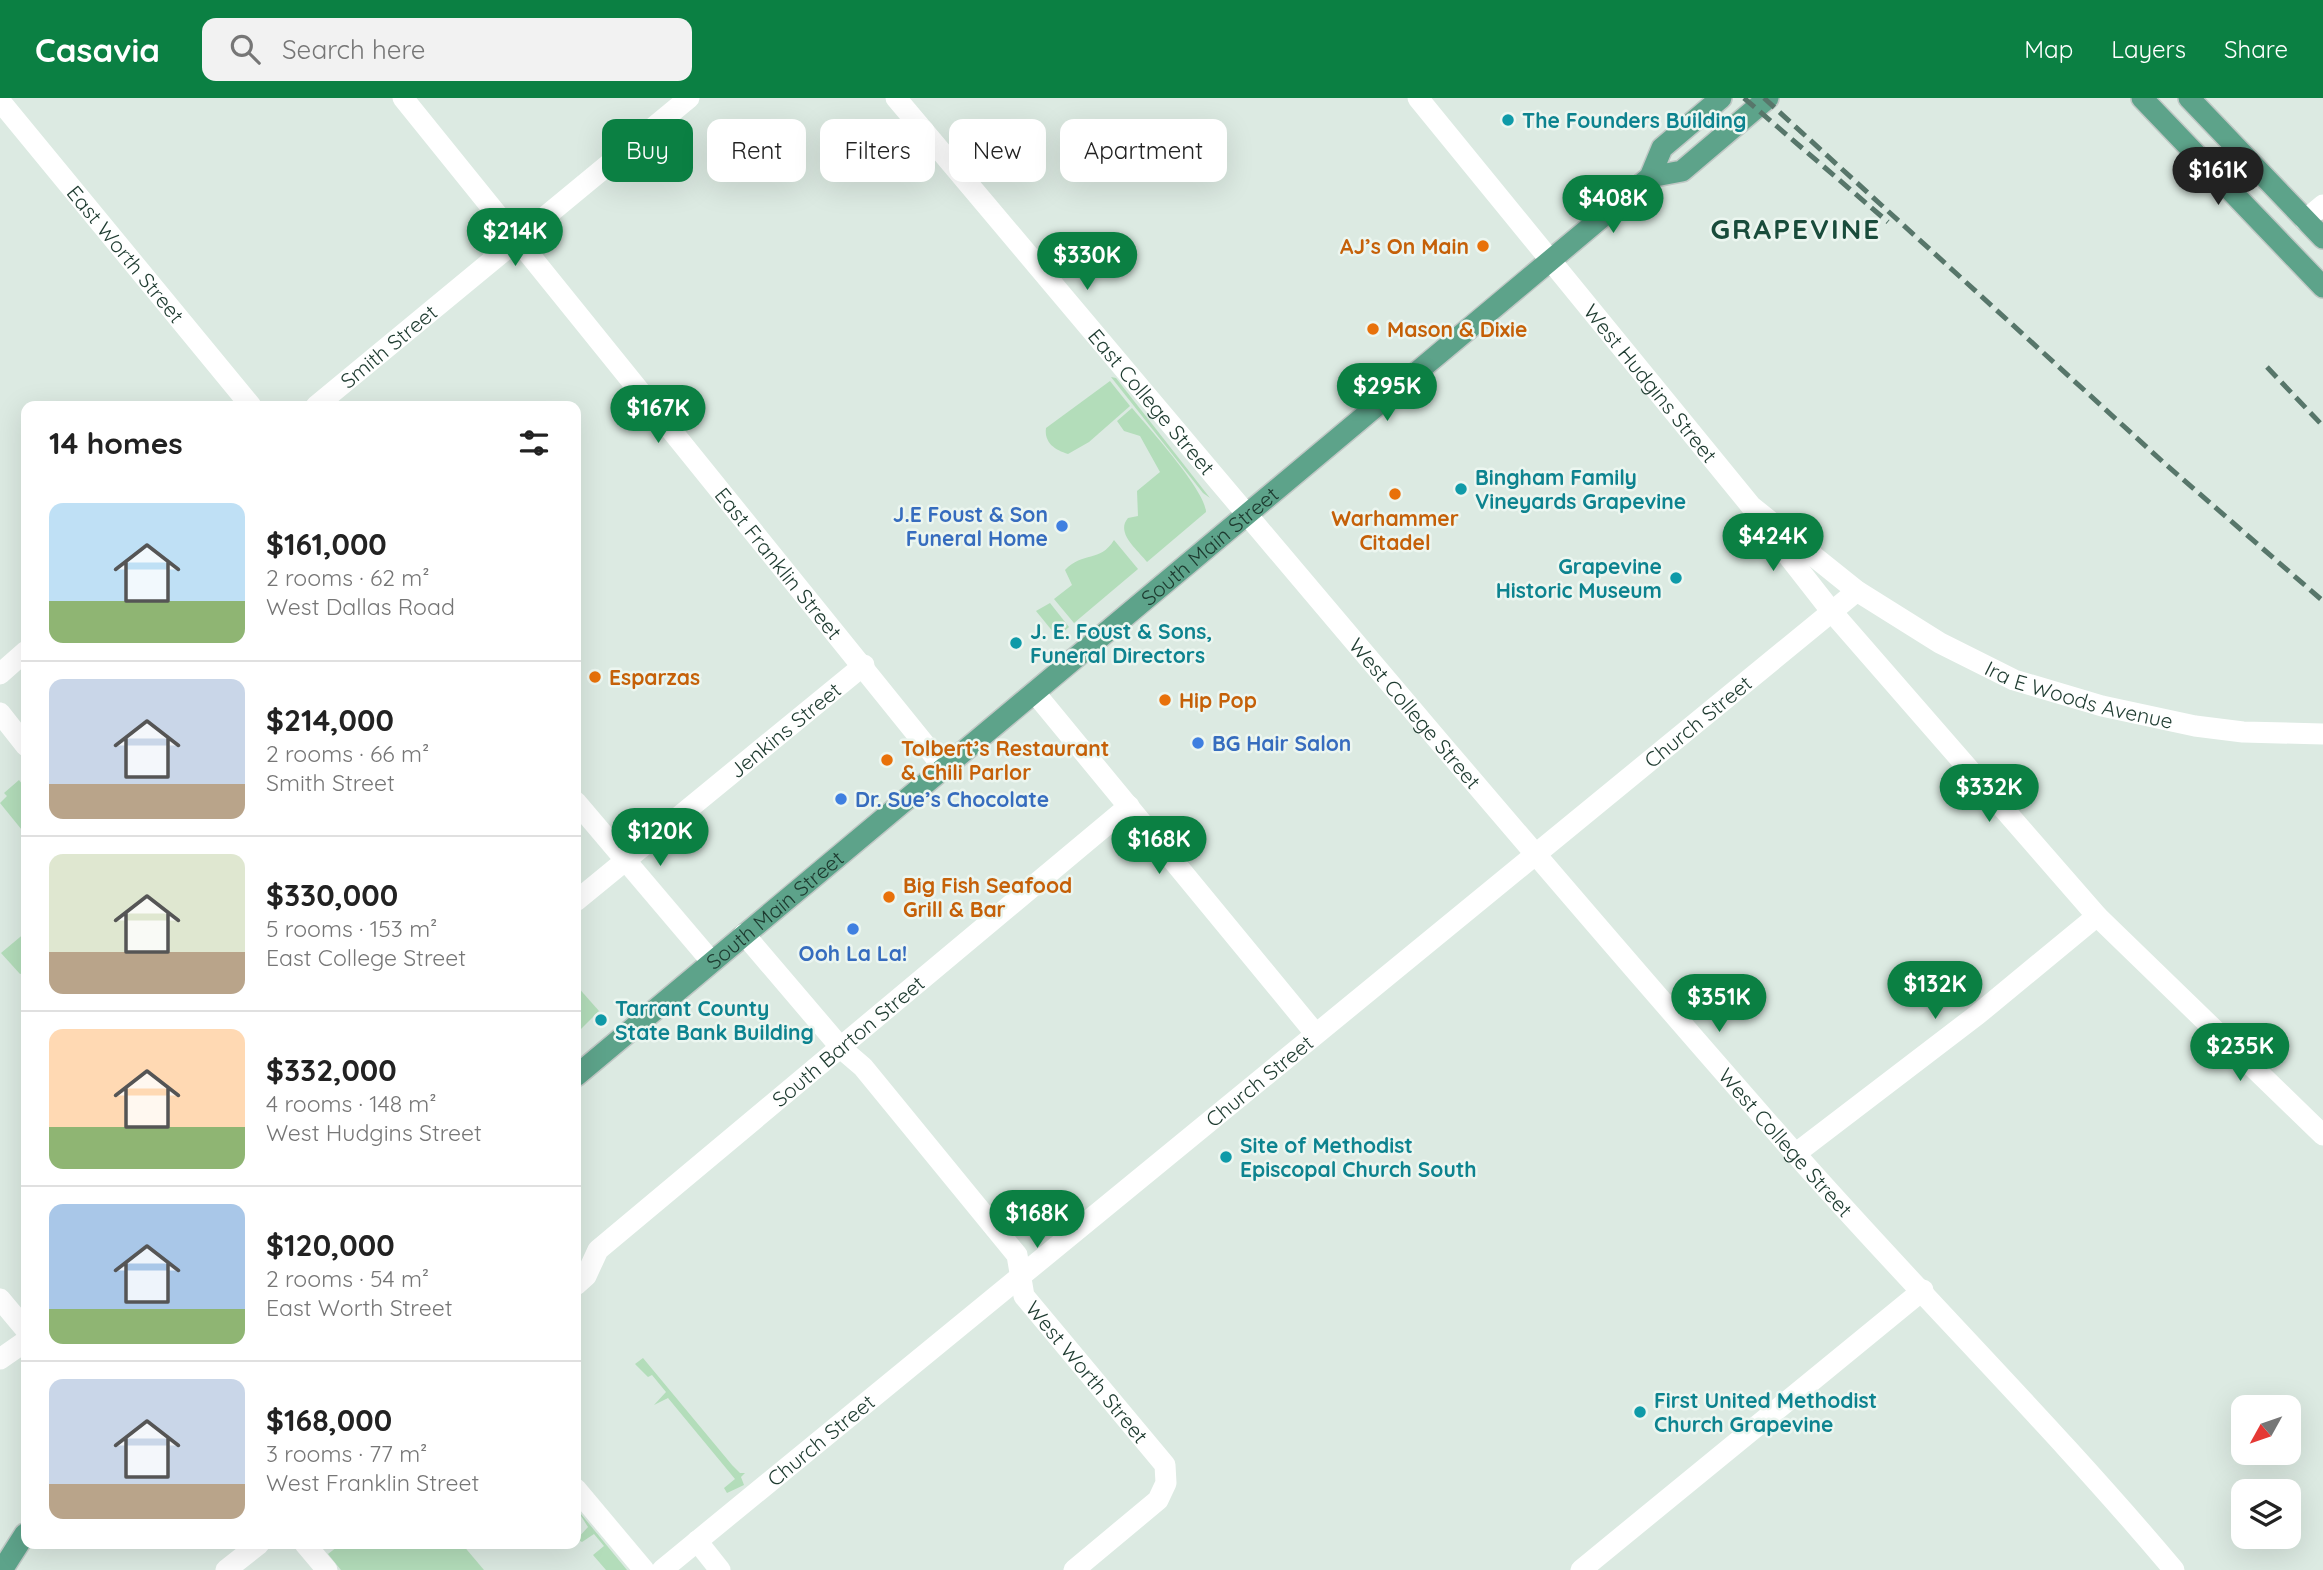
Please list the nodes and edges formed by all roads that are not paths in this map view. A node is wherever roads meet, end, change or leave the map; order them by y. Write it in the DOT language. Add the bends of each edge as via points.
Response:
graph roads {
  1 [pos="403,98"];
  2 [pos="689,98"];
  3 [pos="896,98"];
  4 [pos="1418,98"];
  5 [pos="1721,98"];
  6 [pos="1768,98"];
  7 [pos="2142,98"];
  8 [pos="2189,98"];
  9 [pos="0,102"];
  10 [pos="1650,177"];
  11 [pos="2323,205"];
  12 [pos="2305,220"];
  13 [pos="2323,238"];
  14 [pos="518,239"];
  15 [pos="1550,260"];
  16 [pos="2320,281"];
  17 [pos="247,401"];
  18 [pos="322,401"];
  19 [pos="1751,506"];
  20 [pos="1245,514"];
  21 [pos="1857,591"];
  22 [pos="1832,612"];
  23 [pos="21,655"];
  24 [pos="864,665"];
  25 [pos="0,674"];
  26 [pos="1035,693"];
  27 [pos="0,713"];
  28 [pos="2323,734"];
  29 [pos="21,740"];
  30 [pos="944,768"];
  31 [pos="1129,806"];
  32 [pos="581,808"];
  33 [pos="1536,853"];
  34 [pos="626,860"];
  35 [pos="581,897"];
  36 [pos="2097,916"];
  37 [pos="744,934"];
  38 [pos="711,961"];
  39 [pos="1315,1033"];
  40 [pos="842,1049"];
  41 [pos="581,1072"];
  42 [pos="2323,1135"];
  43 [pos="1795,1154"];
  44 [pos="1021,1275"];
  45 [pos="581,1280"];
  46 [pos="1923,1290"];
  47 [pos="0,1299"];
  48 [pos="21,1324"];
  49 [pos="21,1344"];
  50 [pos="0,1359"];
  51 [pos="581,1495"];
  52 [pos="21,1536"];
  53 [pos="21,1541"];
  54 [pos="697,1541"];
  55 [pos="253,1549"];
  56 [pos="309,1549"];
  57 [pos="0,1550"];
  58 [pos="2,1570"];
  59 [pos="226,1570"];
  60 [pos="327,1570"];
  61 [pos="644,1570"];
  62 [pos="662,1570"];
  63 [pos="720,1570"];
  64 [pos="1074,1570"];
  65 [pos="1581,1570"];
  66 [pos="2174,1570"];
  1 -- 14 [label="street, East Franklin Street"];
  2 -- 14 [label="street, Smith Street"];
  3 -- 20 [label="street, East College Street"];
  4 -- 15 [label="street, West Hudgins Street"];
  5 -- 10 [label="main road, South Main Street" via="1662,148"];
  6 -- 10 [label="main road, South Main Street" via="1682,171"];
  7 -- 16 [label="main road"];
  8 -- 12 [label="main road"];
  9 -- 17 [label="street, East Worth Street"];
  10 -- 15 [label="main road, South Main Street"];
  11 -- 12 [label="street"];
  12 -- 13 [label="main road"];
  14 -- 18 [label="street, Smith Street"];
  14 -- 24 [label="street, East Franklin Street"];
  15 -- 19 [label="street, West Hudgins Street"];
  15 -- 20 [label="main road, South Main Street"];
  19 -- 21 [label="street, West Hudgins Street"];
  19 -- 22 [label="street, West Hudgins Street"];
  20 -- 26 [label="main road, South Main Street"];
  20 -- 33 [label="street, West College Street"];
  21 -- 22 [label="street, Church Street"];
  21 -- 28 [label="street, Ira E Woods Avenue" via="1940,643 2014,680 2102,706 2195,726"];
  22 -- 33 [label="street, Church Street"];
  22 -- 36 [label="street, West Hudgins Street"];
  23 -- 25 [label="street"];
  24 -- 30 [label="street, East Franklin Street"];
  24 -- 34 [label="street, Jenkins Street"];
  26 -- 30 [label="main road, South Main Street"];
  26 -- 31 [label="street"];
  27 -- 29 [label="street"];
  30 -- 37 [label="main road, South Main Street"];
  31 -- 39 [label="street"];
  31 -- 40 [label="street, South Barton Street"];
  32 -- 34 [label="street"];
  33 -- 39 [label="street, Church Street"];
  33 -- 43 [label="street, West College Street"];
  34 -- 35 [label="street, Jenkins Street"];
  34 -- 38 [label="street"];
  36 -- 42 [label="street, West Hudgins Street"];
  36 -- 43 [label="street"];
  37 -- 38 [label="main road, South Main Street"];
  37 -- 40 [label="street, West Worth Street"];
  38 -- 41 [label="main road, South Main Street"];
  39 -- 44 [label="street, Church Street"];
  40 -- 44 [label="street, West Worth Street" via="863,1067 1017,1255"];
  40 -- 45 [label="street, South Barton Street" via="598,1250"];
  43 -- 46 [label="street, West College Street"];
  44 -- 54 [label="street, Church Street"];
  44 -- 64 [label="street, West Worth Street" via="1024,1296 1165,1465 1166,1483 1158,1500"];
  46 -- 65 [label="street"];
  46 -- 66 [label="street, West College Street"];
  47 -- 48 [label="street"];
  49 -- 50 [label="street"];
  51 -- 61 [label="street"];
  52 -- 57 [label="main road"];
  53 -- 58 [label="main road"];
  54 -- 62 [label="street, Church Street"];
  54 -- 63 [label="street"];
  55 -- 59 [label="street"];
  56 -- 60 [label="street"];
}
